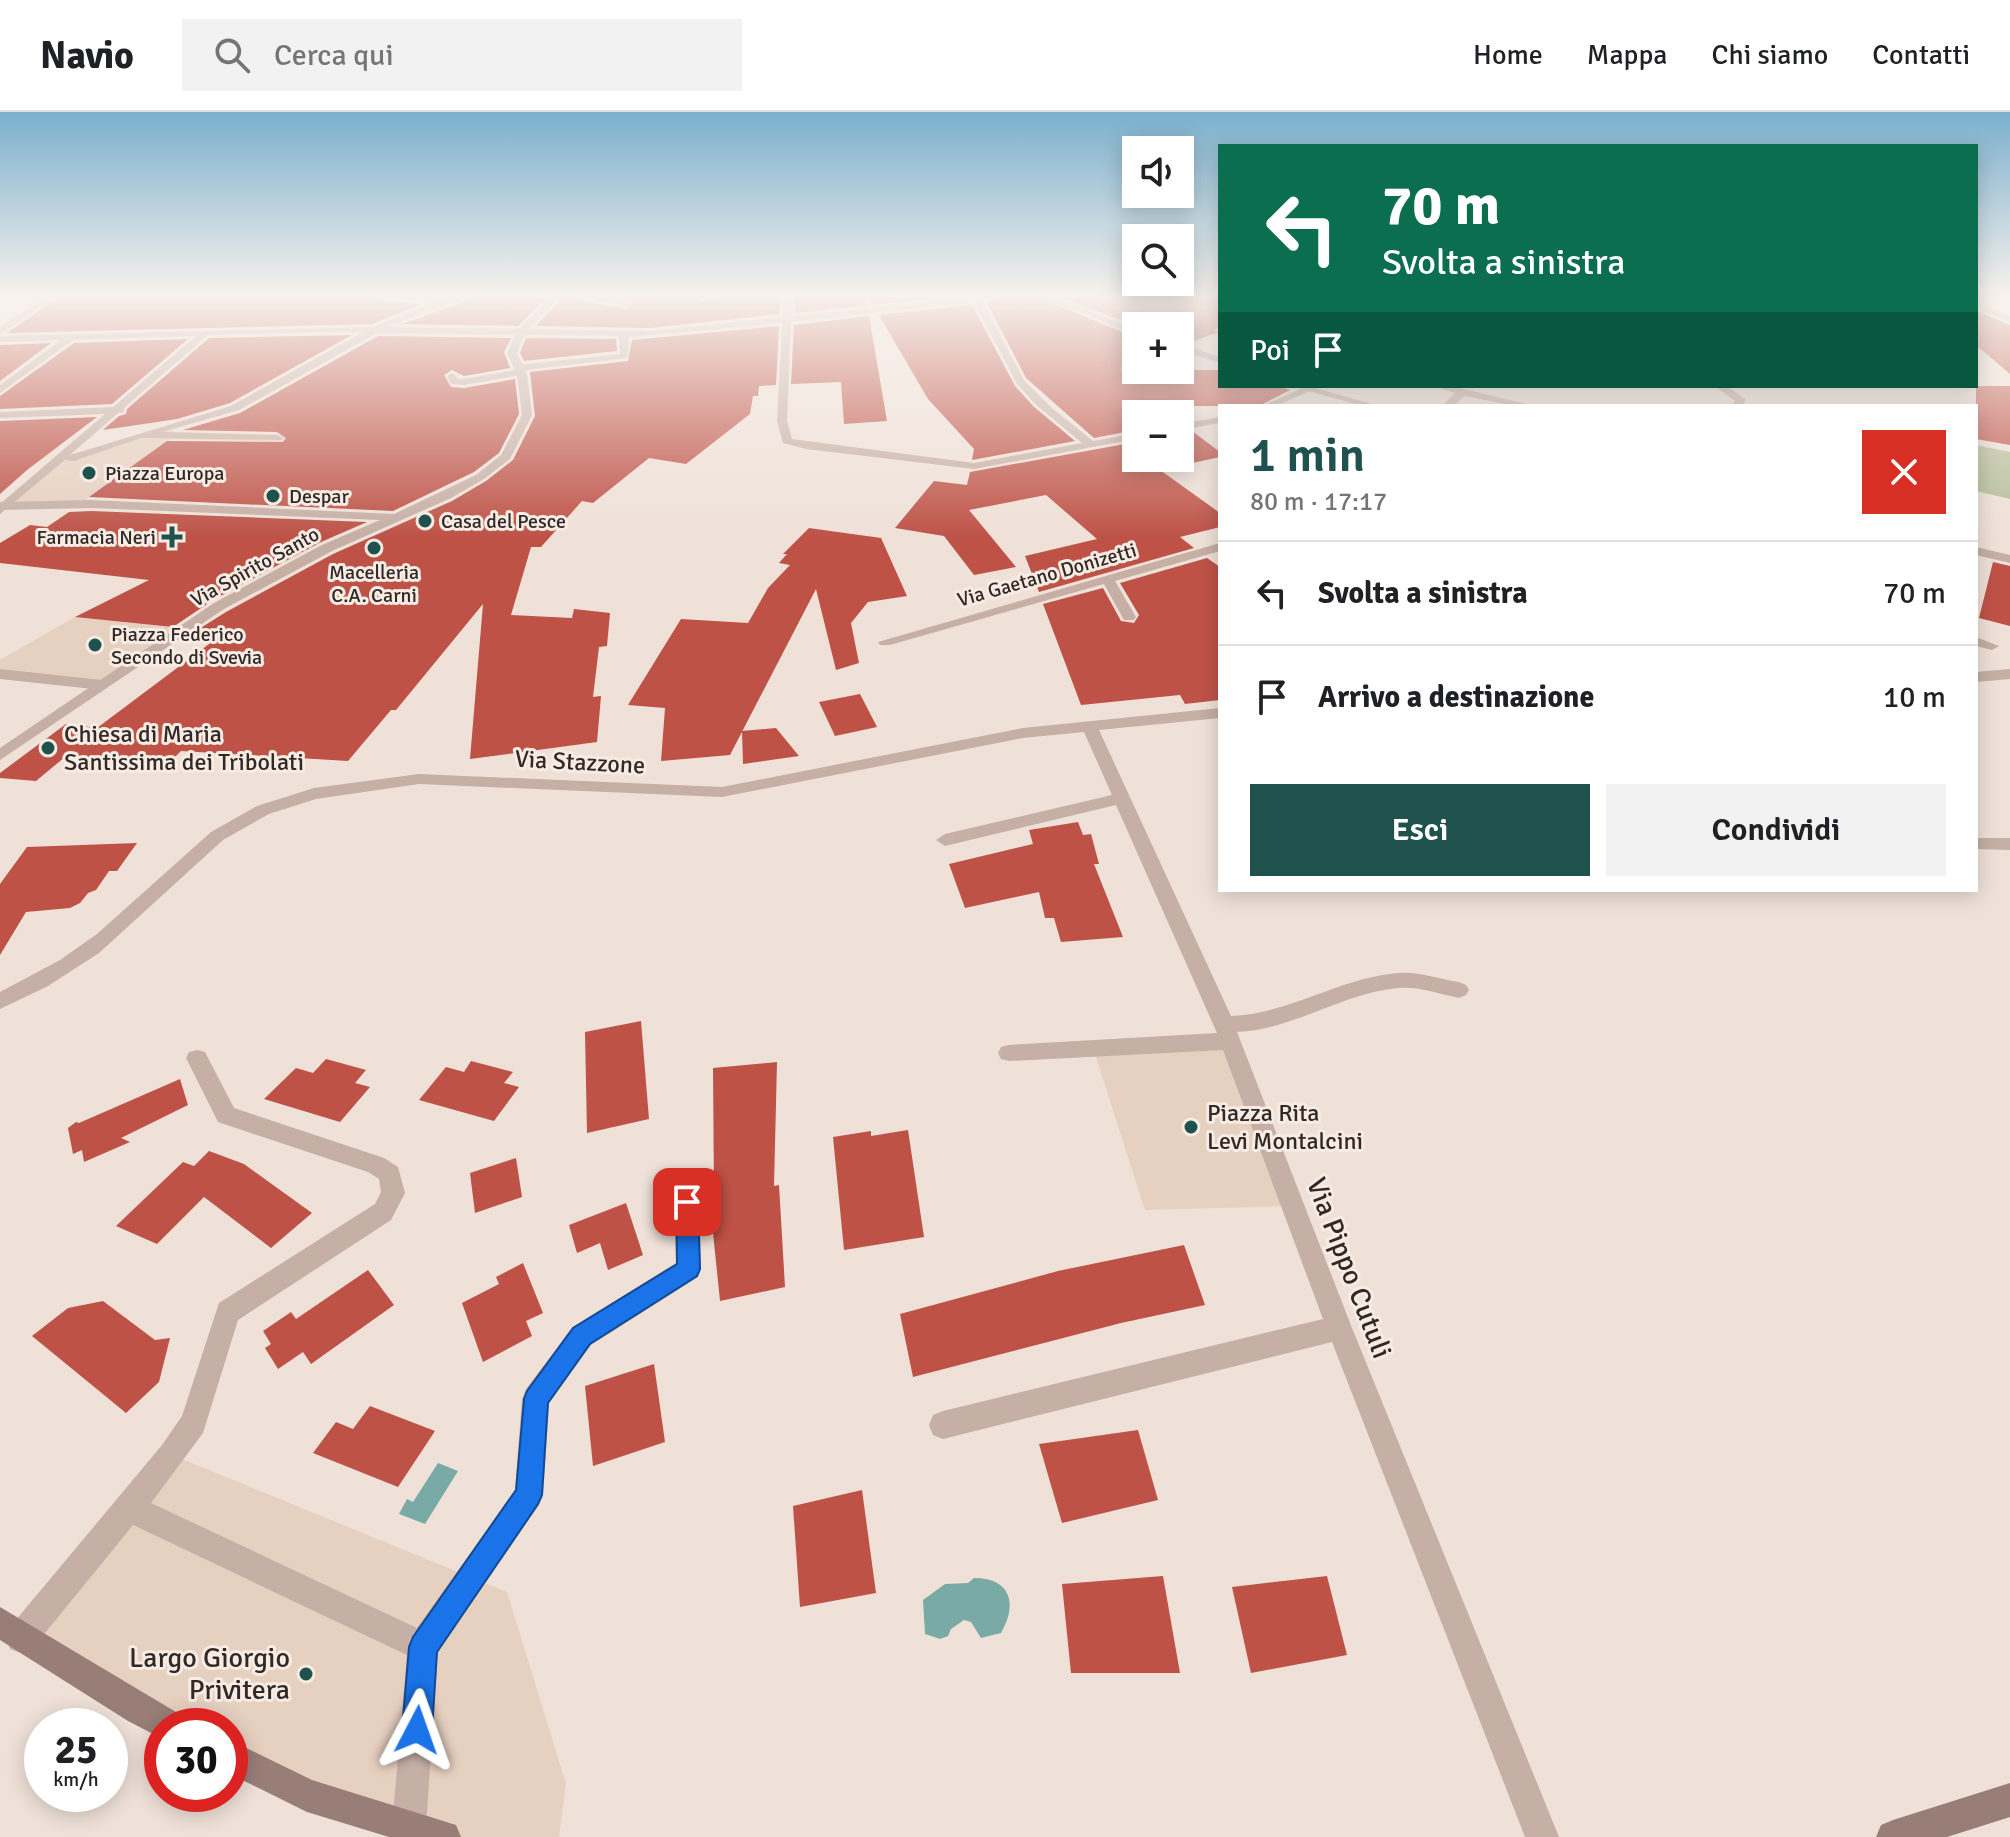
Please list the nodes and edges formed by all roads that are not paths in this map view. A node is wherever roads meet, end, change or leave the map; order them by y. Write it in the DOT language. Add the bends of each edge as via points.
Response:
graph roads {
  1 [pos="18,377"];
  2 [pos="156,378"];
  3 [pos="291,378"];
  4 [pos="453,378"];
  5 [pos="485,378"];
  6 [pos="521,378"];
  7 [pos="784,378"];
  8 [pos="1018,378"];
  9 [pos="1301,388"];
  10 [pos="1446,388"];
  11 [pos="1723,388"];
  12 [pos="0,390"];
  13 [pos="1463,392"];
  14 [pos="1271,404"];
  15 [pos="1366,404"];
  16 [pos="1449,404"];
  17 [pos="1520,404"];
  18 [pos="1738,404"];
  19 [pos="120,410"];
  20 [pos="0,415"];
  21 [pos="1217,424"];
  22 [pos="1194,426"];
  23 [pos="140,435"];
  24 [pos="277,438"];
  25 [pos="1122,438"];
  26 [pos="1090,444"];
  27 [pos="56,465"];
  28 [pos="3,507"];
  29 [pos="397,517"];
  30 [pos="1218,548"];
  31 [pos="1978,551"];
  32 [pos="2010,559"];
  33 [pos="1107,578"];
  34 [pos="1129,617"];
  35 [pos="885,642"];
  36 [pos="1978,642"];
  37 [pos="1992,646"];
  38 [pos="0,674"];
  39 [pos="2010,674"];
  40 [pos="1978,677"];
  41 [pos="102,685"];
  42 [pos="1218,713"];
  43 [pos="1089,726"];
  44 [pos="0,755"];
  45 [pos="1121,798"];
  46 [pos="945,840"];
  47 [pos="1978,844"];
  48 [pos="2010,844"];
  49 [pos="1459,990"];
  50 [pos="0,1001"];
  51 [pos="1228,1032"];
  52 [pos="1009,1053"];
  53 [pos="197,1058"];
  54 [pos="687,1202"];
  55 [pos="1339,1328"];
  56 [pos="943,1425"];
  57 [pos="128,1507"];
  58 [pos="11,1630"];
  59 [pos="423,1647"];
  60 [pos="144,1713"];
  61 [pos="248,1765"];
  62 [pos="2010,1800"];
  63 [pos="409,1826"];
  64 [pos="444,1837"];
  65 [pos="1542,1837"];
  66 [pos="1893,1837"];
  1 -- 12 [label="street"];
  2 -- 19 [label="street"];
  3 -- 23 [label="street" via="238,407"];
  4 -- 5 [label="street" via="464,382"];
  6 -- 29 [label="street, Via Spirito Santo" via="527,415 506,457 480,477"];
  7 -- 26 [label="street" via="782,421 787,441 806,446 974,466"];
  8 -- 26 [label="street"];
  9 -- 14 [label="street"];
  9 -- 15 [label="street"];
  10 -- 13 [label="street"];
  11 -- 18 [label="street" via="1741,400"];
  13 -- 16 [label="street"];
  13 -- 17 [label="street"];
  19 -- 20 [label="street"];
  19 -- 27 [label="street"];
  21 -- 22 [label="street"];
  23 -- 24 [label="street"];
  23 -- 27 [label="street"];
  25 -- 26 [label="street"];
  27 -- 28 [label="street"];
  28 -- 29 [label="street" via="91,504"];
  29 -- 41 [label="street, Via Spirito Santo" via="219,606"];
  30 -- 33 [label="street, Via Gaetano Donizetti"];
  31 -- 32 [label="street"];
  33 -- 34 [label="street"];
  33 -- 35 [label="street, Via Gaetano Donizetti"];
  36 -- 37 [label="street"];
  38 -- 41 [label="street"];
  39 -- 40 [label="street"];
  41 -- 44 [label="street, Via Spirito Santo"];
  42 -- 43 [label="street, Via Stazzone"];
  43 -- 45 [label="street, Via Pippo Cutuli"];
  43 -- 50 [label="street, Via Stazzone" via="1023,733 722,792 419,779 329,790 273,808 218,835 104,939 62,969"];
  45 -- 46 [label="street"];
  45 -- 51 [label="street, Via Pippo Cutuli"];
  47 -- 48 [label="street"];
  49 -- 51 [label="street" via="1401,980 1355,988"];
  51 -- 52 [label="street"];
  51 -- 55 [label="street, Via Pippo Cutuli"];
  53 -- 57 [label="street" via="226,1115 376,1165 390,1174 393,1193 383,1212 228,1312 193,1423"];
  54 -- 59 [label="street" via="689,1269 582,1336 536,1399 529,1495"];
  55 -- 56 [label="street"];
  55 -- 65 [label="street, Via Pippo Cutuli"];
  57 -- 58 [label="street"];
  57 -- 59 [label="street"];
  58 -- 60 [label="main road"];
  59 -- 63 [label="street"];
  61 -- 63 [label="main road" via="307,1795"];
  62 -- 66 [label="main road"];
  63 -- 64 [label="main road"];
}
